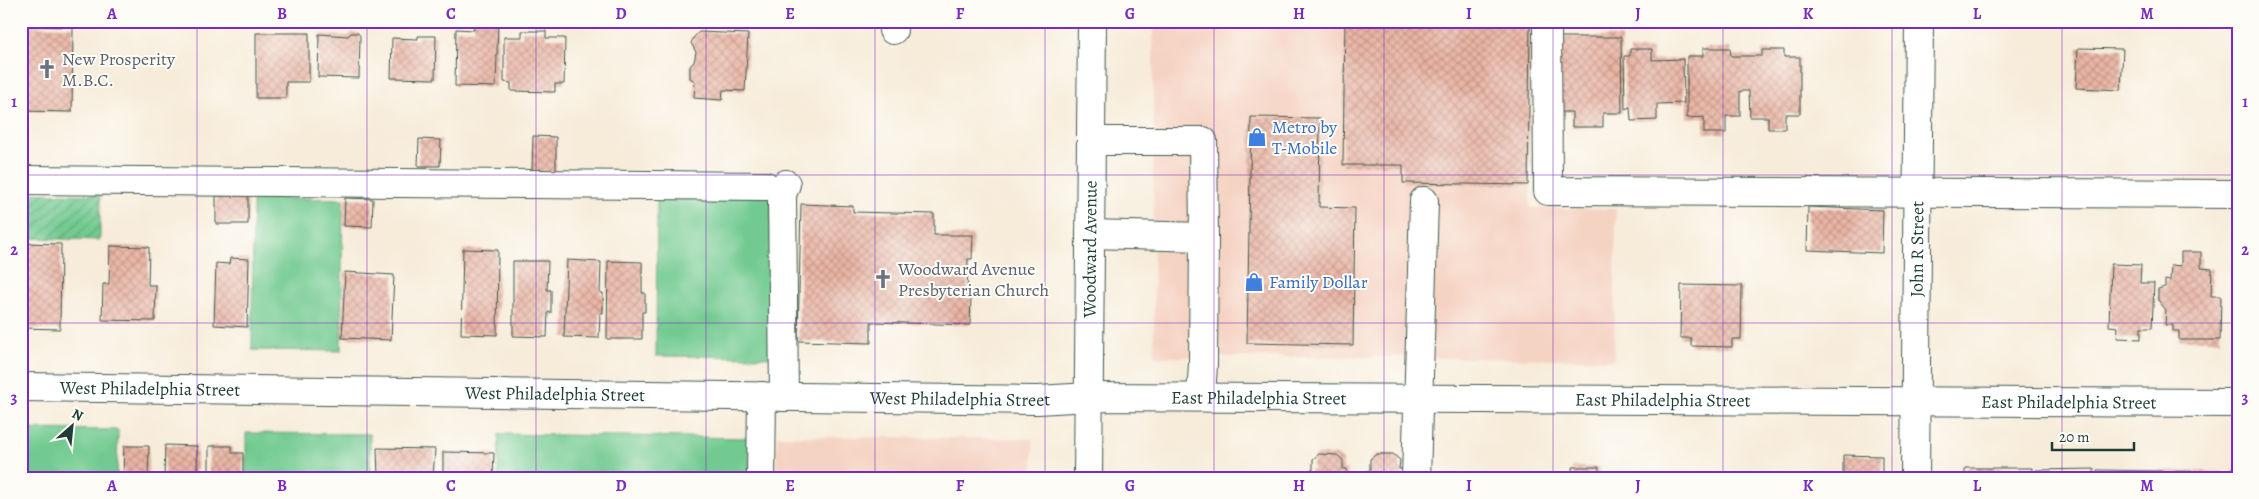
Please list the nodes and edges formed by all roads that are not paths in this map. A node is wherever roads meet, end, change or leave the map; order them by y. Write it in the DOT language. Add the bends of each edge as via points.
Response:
graph roads {
  1 [pos="1092,21"];
  2 [pos="1547,21"];
  3 [pos="1919,21"];
  4 [pos="1091,141"];
  5 [pos="21,180"];
  6 [pos="1918,193"];
  7 [pos="2238,194"];
  8 [pos="1424,201"];
  9 [pos="1090,234"];
  10 [pos="1204,237"];
  11 [pos="21,387"];
  12 [pos="773,397"];
  13 [pos="1089,397"];
  14 [pos="1201,397"];
  15 [pos="1417,399"];
  16 [pos="1916,402"];
  17 [pos="2238,403"];
  18 [pos="761,478"];
  19 [pos="1088,478"];
  20 [pos="1416,478"];
  21 [pos="1915,478"];
  1 -- 4 [label="street, Woodward Avenue"];
  2 -- 6 [label="street" via="1548,191"];
  3 -- 6 [label="street, John R Street"];
  4 -- 9 [label="street, Woodward Avenue"];
  4 -- 10 [label="street" via="1203,141"];
  5 -- 12 [label="street" via="776,185 782,195"];
  6 -- 7 [label="street"];
  6 -- 16 [label="street, John R Street"];
  8 -- 15 [label="street"];
  9 -- 10 [label="street"];
  9 -- 13 [label="street, Woodward Avenue"];
  10 -- 14 [label="street"];
  11 -- 12 [label="street, West Philadelphia Street"];
  12 -- 13 [label="street, West Philadelphia Street" via="1038,400"];
  12 -- 18 [label="street"];
  13 -- 14 [label="street, East Philadelphia Street"];
  13 -- 19 [label="street, Woodward Avenue"];
  14 -- 15 [label="street, East Philadelphia Street"];
  15 -- 16 [label="street, East Philadelphia Street"];
  15 -- 20 [label="street"];
  16 -- 17 [label="street, East Philadelphia Street"];
  16 -- 21 [label="street, John R Street"];
}
